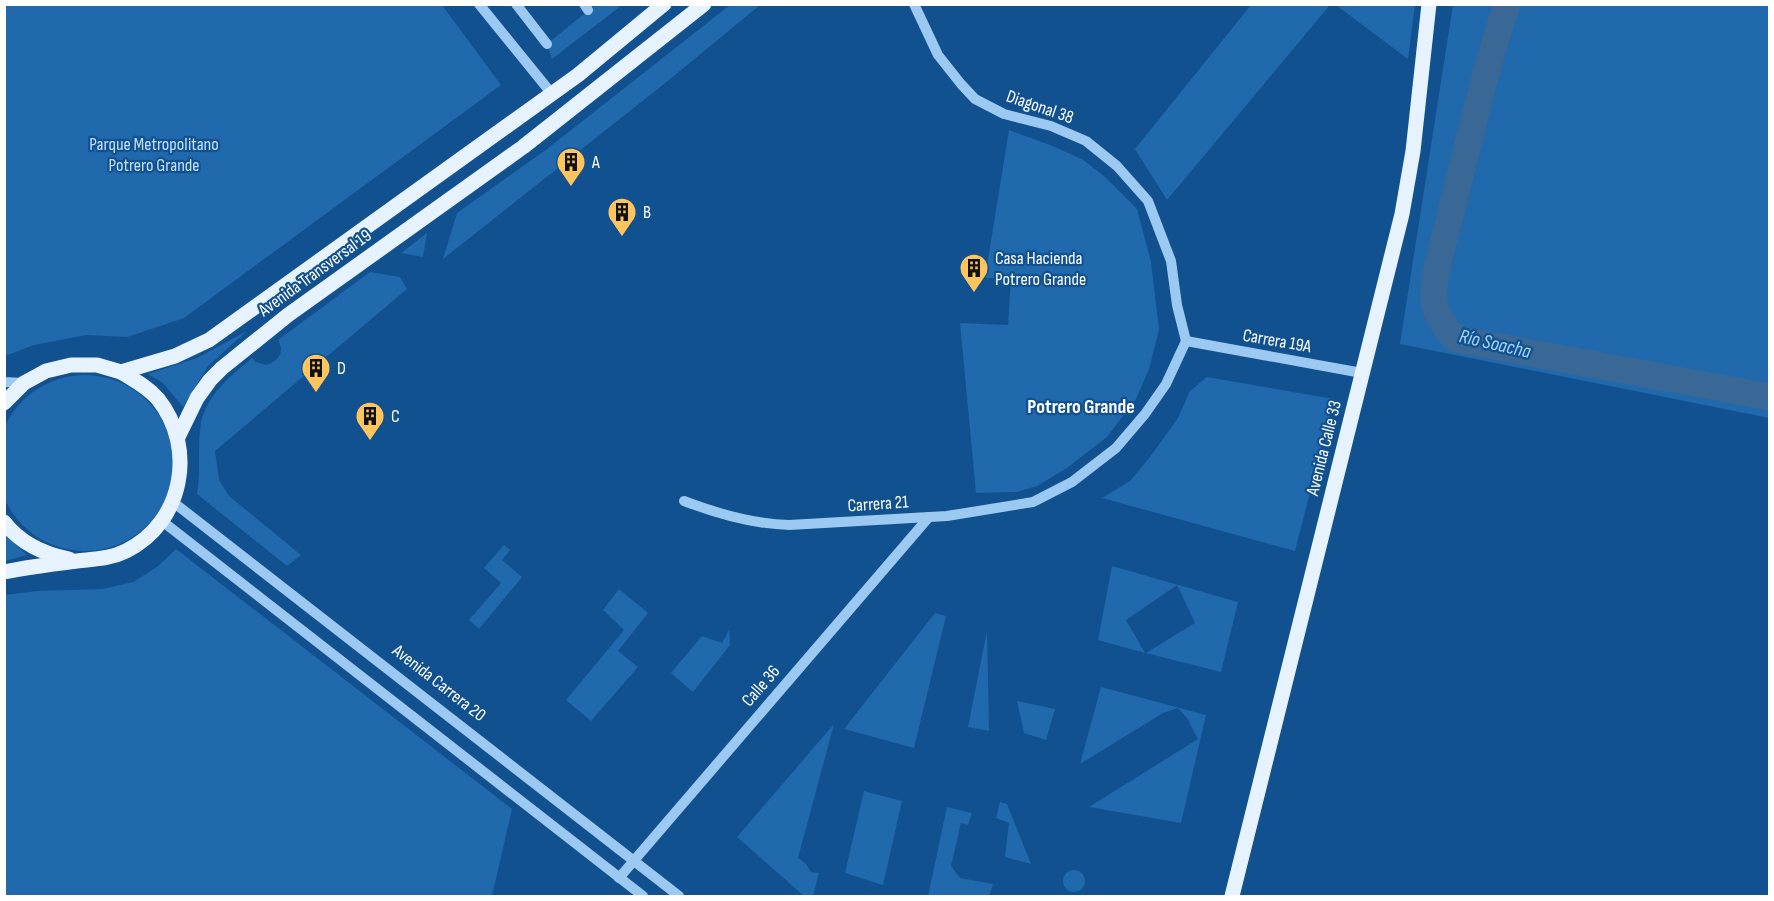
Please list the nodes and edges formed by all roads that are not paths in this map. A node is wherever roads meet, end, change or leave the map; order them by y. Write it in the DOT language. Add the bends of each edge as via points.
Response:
graph roads {
  1 [pos="479,4"];
  2 [pos="516,4"];
  3 [pos="664,4"];
  4 [pos="704,4"];
  5 [pos="914,4"];
  6 [pos="1429,4"];
  7 [pos="547,44"];
  8 [pos="552,94"];
  9 [pos="1186,341"];
  10 [pos="121,372"];
  11 [pos="1362,373"];
  12 [pos="4,382"];
  13 [pos="24,383"];
  14 [pos="4,403"];
  15 [pos="178,437"];
  16 [pos="684,501"];
  17 [pos="173,502"];
  18 [pos="929,517"];
  19 [pos="162,521"];
  20 [pos="4,522"];
  21 [pos="78,561"];
  22 [pos="4,572"];
  23 [pos="634,860"];
  24 [pos="619,878"];
  25 [pos="643,897"];
  26 [pos="679,897"];
  27 [pos="1232,897"];
  1 -- 8 [label="street"];
  2 -- 7 [label="street"];
  3 -- 8 [label="main road, Avenida Transversal 19"];
  4 -- 15 [label="main road, Avenida Transversal 19" via="523,147 288,315 222,368 197,398"];
  5 -- 9 [label="street, Diagonal 38" via="938,55 975,99 1004,114 1051,126 1086,141 1117,165 1148,201 1171,261"];
  6 -- 11 [label="main road, Avenida Calle 33" via="1413,151"];
  8 -- 10 [label="main road, Avenida Transversal 19" via="209,340 174,356"];
  9 -- 11 [label="street, Carrera 19A"];
  9 -- 18 [label="street, Carrera 21" via="1166,384 1145,414 1116,448 1072,482 1033,502"];
  10 -- 13 [label="main road" via="97,365 71,365 46,371"];
  10 -- 15 [label="main road" via="157,398"];
  11 -- 27 [label="main road, Avenida Calle 33"];
  12 -- 13 [label="street"];
  13 -- 14 [label="main road"];
  15 -- 17 [label="main road" via="180,481"];
  16 -- 18 [label="street, Carrera 21" via="772,525"];
  17 -- 19 [label="main road"];
  17 -- 23 [label="street, Avenida Carrera 20"];
  18 -- 23 [label="street, Calle 36"];
  19 -- 21 [label="main road" via="146,539 125,552"];
  19 -- 24 [label="street"];
  20 -- 21 [label="main road" via="26,543 51,556"];
  21 -- 22 [label="main road"];
  23 -- 24 [label="street, Calle 36"];
  23 -- 26 [label="street, Avenida Carrera 20"];
  24 -- 25 [label="street"];
}
